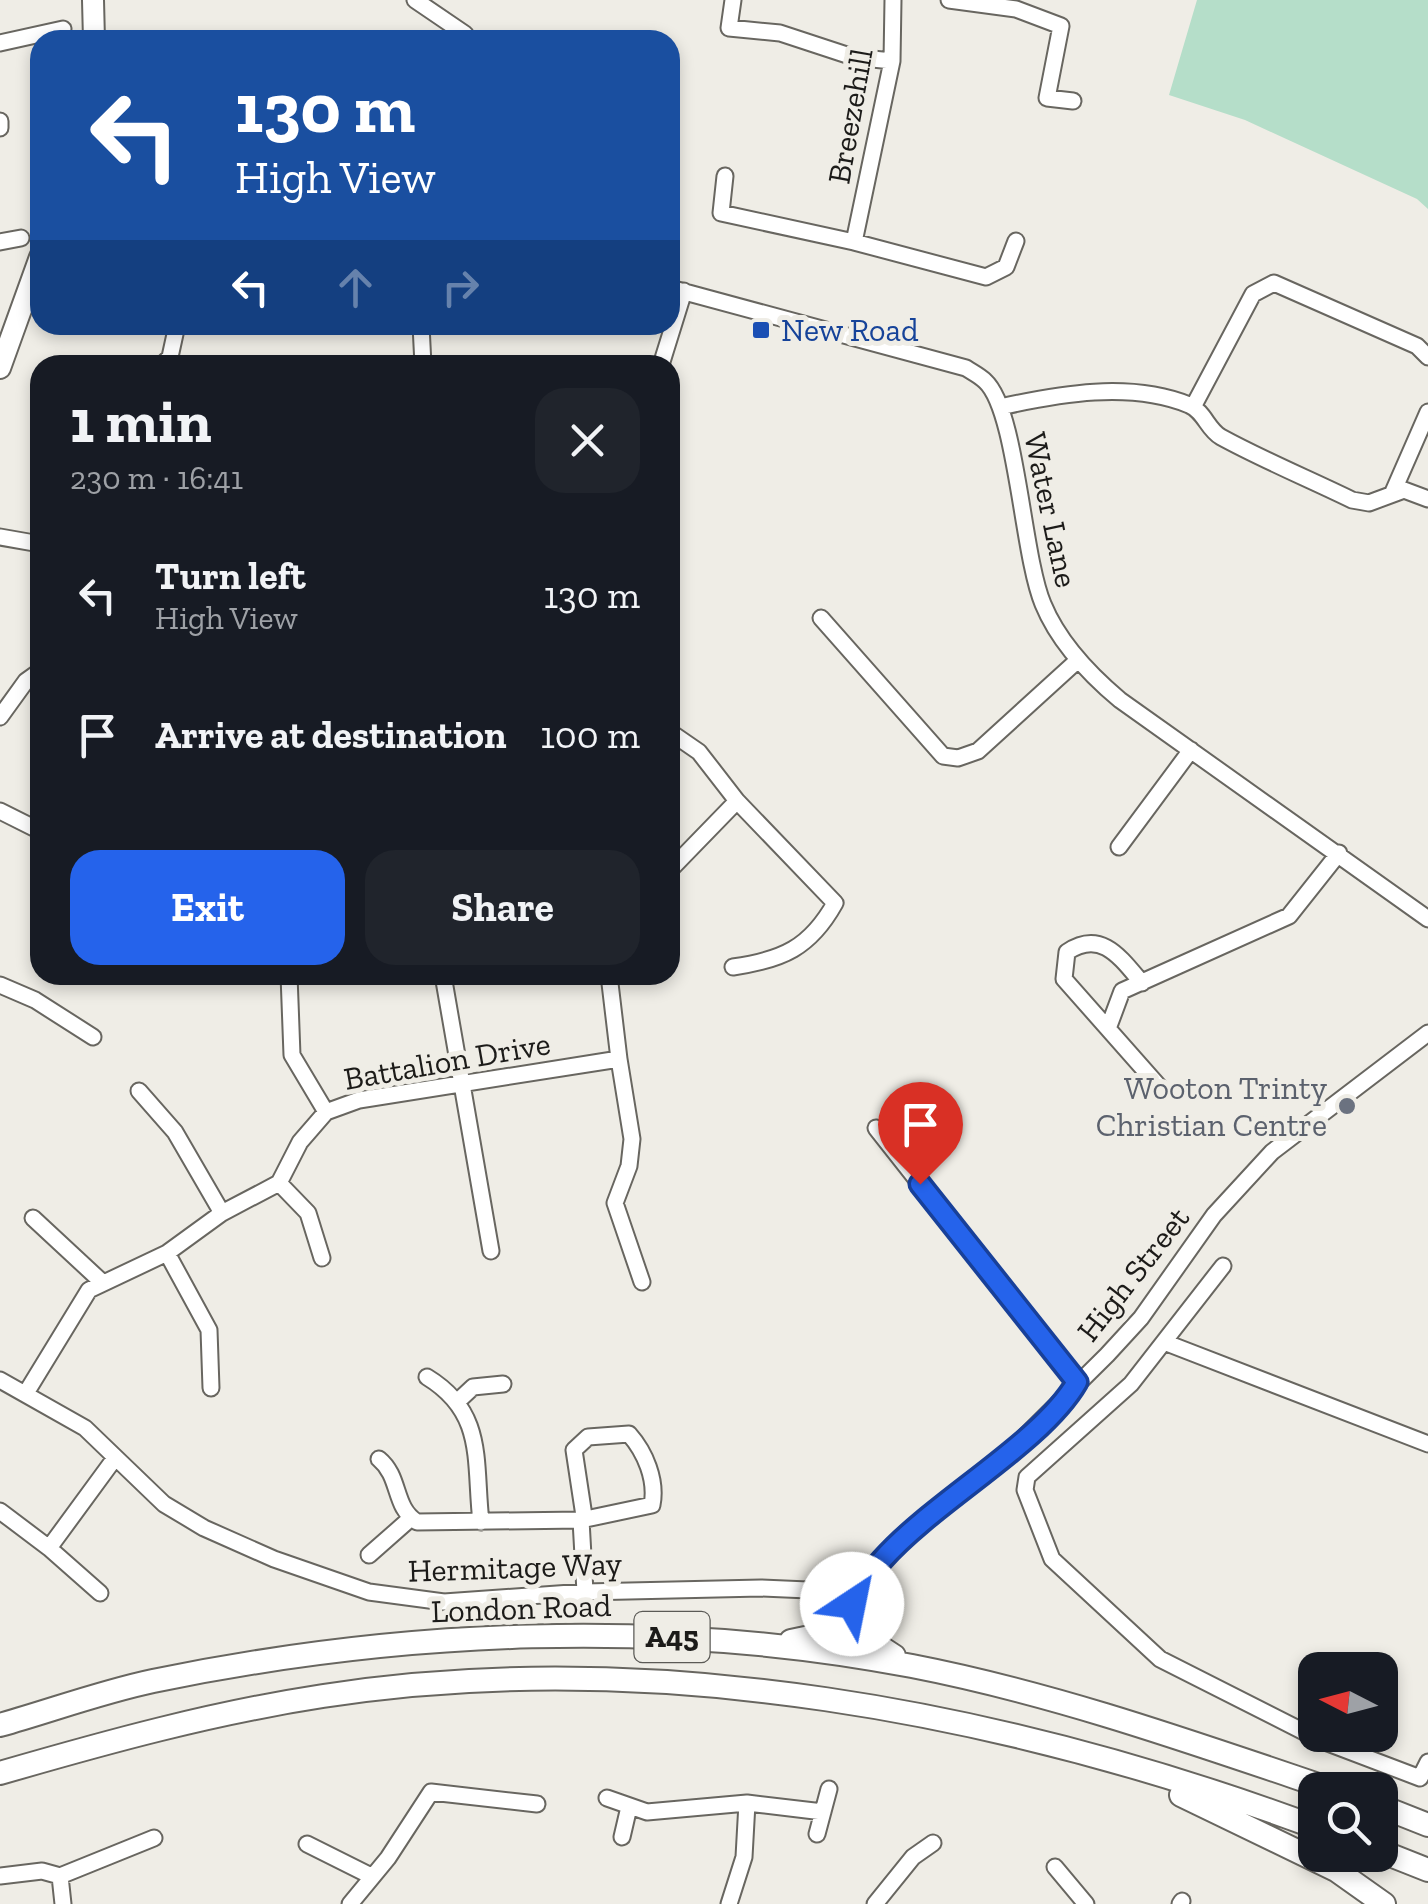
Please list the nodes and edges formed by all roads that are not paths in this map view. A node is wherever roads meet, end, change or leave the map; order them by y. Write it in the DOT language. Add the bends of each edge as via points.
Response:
graph roads {
  1 [pos="93,0"];
  2 [pos="415,0"];
  3 [pos="732,0"];
  4 [pos="892,0"];
  5 [pos="949,0"];
  6 [pos="94,30"];
  7 [pos="459,30"];
  8 [pos="30,37"];
  9 [pos="0,43"];
  10 [pos="892,61"];
  11 [pos="1073,101"];
  12 [pos="725,176"];
  13 [pos="21,238"];
  14 [pos="1016,240"];
  15 [pos="0,242"];
  16 [pos="854,242"];
  17 [pos="30,284"];
  18 [pos="680,291"];
  19 [pos="1428,357"];
  20 [pos="1,362"];
  21 [pos="1000,407"];
  22 [pos="1193,407"];
  23 [pos="1428,412"];
  24 [pos="1393,492"];
  25 [pos="1428,500"];
  26 [pos="0,538"];
  27 [pos="30,542"];
  28 [pos="820,618"];
  29 [pos="1078,660"];
  30 [pos="30,678"];
  31 [pos="0,717"];
  32 [pos="680,739"];
  33 [pos="1191,750"];
  34 [pos="738,801"];
  35 [pos="0,811"];
  36 [pos="30,827"];
  37 [pos="1118,847"];
  38 [pos="1339,853"];
  39 [pos="680,860"];
  40 [pos="1428,918"];
  41 [pos="734,967"];
  42 [pos="1142,984"];
  43 [pos="0,985"];
  44 [pos="289,985"];
  45 [pos="444,985"];
  46 [pos="611,985"];
  47 [pos="1109,1026"];
  48 [pos="1428,1033"];
  49 [pos="92,1037"];
  50 [pos="618,1059"];
  51 [pos="462,1084"];
  52 [pos="138,1091"];
  53 [pos="1163,1091"];
  54 [pos="326,1112"];
  55 [pos="876,1127"];
  56 [pos="279,1184"];
  57 [pos="222,1213"];
  58 [pos="33,1218"];
  59 [pos="491,1251"];
  60 [pos="167,1253"];
  61 [pos="322,1258"];
  62 [pos="1223,1266"];
  63 [pos="642,1282"];
  64 [pos="103,1284"];
  65 [pos="1164,1342"];
  66 [pos="427,1377"];
  67 [pos="0,1380"];
  68 [pos="503,1384"];
  69 [pos="211,1388"];
  70 [pos="1074,1388"];
  71 [pos="26,1393"];
  72 [pos="458,1400"];
  73 [pos="1095,1415"];
  74 [pos="1428,1444"];
  75 [pos="115,1458"];
  76 [pos="379,1459"];
  77 [pos="0,1512"];
  78 [pos="411,1518"];
  79 [pos="583,1518"];
  80 [pos="481,1522"];
  81 [pos="50,1548"];
  82 [pos="369,1555"];
  83 [pos="585,1592"];
  84 [pos="100,1593"];
  85 [pos="853,1601"];
  86 [pos="768,1644"];
  87 [pos="914,1666"];
  88 [pos="0,1726"];
  89 [pos="1099,1760"];
  90 [pos="1428,1762"];
  91 [pos="0,1773"];
  92 [pos="1298,1778"];
  93 [pos="829,1789"];
  94 [pos="607,1798"];
  95 [pos="747,1803"];
  96 [pos="537,1804"];
  97 [pos="629,1808"];
  98 [pos="823,1812"];
  99 [pos="1398,1813"];
  100 [pos="1298,1820"];
  101 [pos="1428,1825"];
  102 [pos="817,1834"];
  103 [pos="622,1837"];
  104 [pos="154,1838"];
  105 [pos="933,1842"];
  106 [pos="306,1844"];
  107 [pos="1398,1858"];
  108 [pos="1055,1867"];
  109 [pos="1428,1870"];
  110 [pos="0,1876"];
  111 [pos="60,1876"];
  112 [pos="371,1876"];
  113 [pos="882,1902"];
  114 [pos="63,1904"];
  115 [pos="350,1904"];
  116 [pos="729,1904"];
  117 [pos="1086,1904"];
  118 [pos="1384,1904"];
  1 -- 6 [label="main road"];
  2 -- 7 [label="street"];
  3 -- 10 [label="street" via="730,28 780,33 852,58"];
  4 -- 10 [label="street, Breezehill"];
  5 -- 11 [label="street" via="1016,9 1061,26 1047,98"];
  8 -- 9 [label="street"];
  10 -- 16 [label="street, Breezehill"];
  12 -- 16 [label="street" via="721,213"];
  13 -- 15 [label="street"];
  14 -- 16 [label="street" via="1006,267 986,277"];
  17 -- 20 [label="main road"];
  18 -- 21 [label="street, Water Lane" via="966,368 986,381"];
  19 -- 22 [label="street" via="1418,346 1274,282 1253,294"];
  21 -- 22 [label="street" via="1100,391"];
  21 -- 29 [label="street, Water Lane" via="1034,580"];
  22 -- 24 [label="street" via="1213,432 1352,500 1369,504"];
  23 -- 24 [label="street"];
  24 -- 25 [label="street"];
  26 -- 27 [label="street"];
  28 -- 29 [label="street" via="943,756 978,751"];
  29 -- 33 [label="street, Water Lane" via="1120,700"];
  30 -- 31 [label="street"];
  32 -- 34 [label="street"];
  33 -- 37 [label="street"];
  33 -- 38 [label="street, Water Lane"];
  34 -- 39 [label="street"];
  34 -- 41 [label="street" via="835,903 806,944 768,962"];
  35 -- 36 [label="street"];
  38 -- 40 [label="street, Water Lane"];
  38 -- 42 [label="street" via="1289,916"];
  42 -- 47 [label="street" via="1122,991"];
  42 -- 47 [label="street" via="1098,942 1083,941 1067,952 1064,979"];
  43 -- 49 [label="street"];
  44 -- 54 [label="street" via="292,1054"];
  45 -- 51 [label="street"];
  46 -- 50 [label="street"];
  47 -- 53 [label="street"];
  48 -- 70 [label="street, High Street" via="1272,1152 1197,1236 1141,1318"];
  50 -- 51 [label="street, Battalion Drive"];
  50 -- 63 [label="street" via="632,1138 615,1203"];
  51 -- 54 [label="street, Battalion Drive" via="359,1100"];
  51 -- 59 [label="street"];
  52 -- 57 [label="street" via="175,1132"];
  54 -- 56 [label="street, Battalion Drive" via="300,1142"];
  55 -- 70 [label="street"];
  56 -- 57 [label="street"];
  56 -- 61 [label="street" via="308,1213"];
  57 -- 60 [label="street"];
  58 -- 64 [label="street"];
  60 -- 64 [label="street"];
  60 -- 69 [label="street" via="209,1330"];
  62 -- 65 [label="street"];
  64 -- 71 [label="street" via="89,1290"];
  65 -- 73 [label="street"];
  65 -- 74 [label="street"];
  66 -- 72 [label="street"];
  67 -- 71 [label="street, Hermitage Way"];
  68 -- 72 [label="street" via="474,1387"];
  70 -- 73 [label="street"];
  70 -- 85 [label="street, High Street" via="905,1535"];
  71 -- 75 [label="street, Hermitage Way" via="85,1428"];
  72 -- 80 [label="street" via="472,1430"];
  73 -- 90 [label="street" via="1024,1485 1058,1566 1176,1670 1398,1771 1420,1778"];
  75 -- 81 [label="street"];
  75 -- 83 [label="street, Hermitage Way" via="164,1504 204,1528 368,1592 444,1602"];
  76 -- 78 [label="street" via="390,1468"];
  77 -- 81 [label="street"];
  78 -- 80 [label="street"];
  78 -- 82 [label="street"];
  79 -- 79 [label="street" via="652,1504 652,1478 629,1434 588,1437 574,1450"];
  79 -- 80 [label="street"];
  79 -- 83 [label="street"];
  81 -- 84 [label="street"];
  83 -- 85 [label="street, Hermitage Way" via="760,1588 831,1592"];
  85 -- 86 [label="highway" via="829,1633"];
  85 -- 87 [label="highway" via="862,1635"];
  86 -- 87 [label="highway, London Road / A45"];
  86 -- 88 [label="highway, London Road / A45" via="504,1636 322,1652 149,1682"];
  87 -- 92 [label="highway, London Road / A45" via="1095,1709"];
  89 -- 91 [label="highway, A45" via="840,1702 710,1685 516,1680 326,1696 160,1726"];
  89 -- 100 [label="highway, A45"];
  89 -- 118 [label="highway" via="1249,1824"];
  93 -- 98 [label="street"];
  94 -- 97 [label="street"];
  95 -- 97 [label="street" via="674,1812"];
  95 -- 98 [label="street"];
  95 -- 116 [label="street" via="744,1857"];
  96 -- 112 [label="street" via="432,1792"];
  97 -- 103 [label="street"];
  98 -- 102 [label="street"];
  99 -- 101 [label="highway"];
  104 -- 111 [label="street"];
  105 -- 113 [label="street" via="913,1857"];
  106 -- 112 [label="street"];
  107 -- 109 [label="highway"];
  108 -- 117 [label="street"];
  110 -- 111 [label="street"];
  111 -- 114 [label="street"];
  112 -- 115 [label="street"];
}
